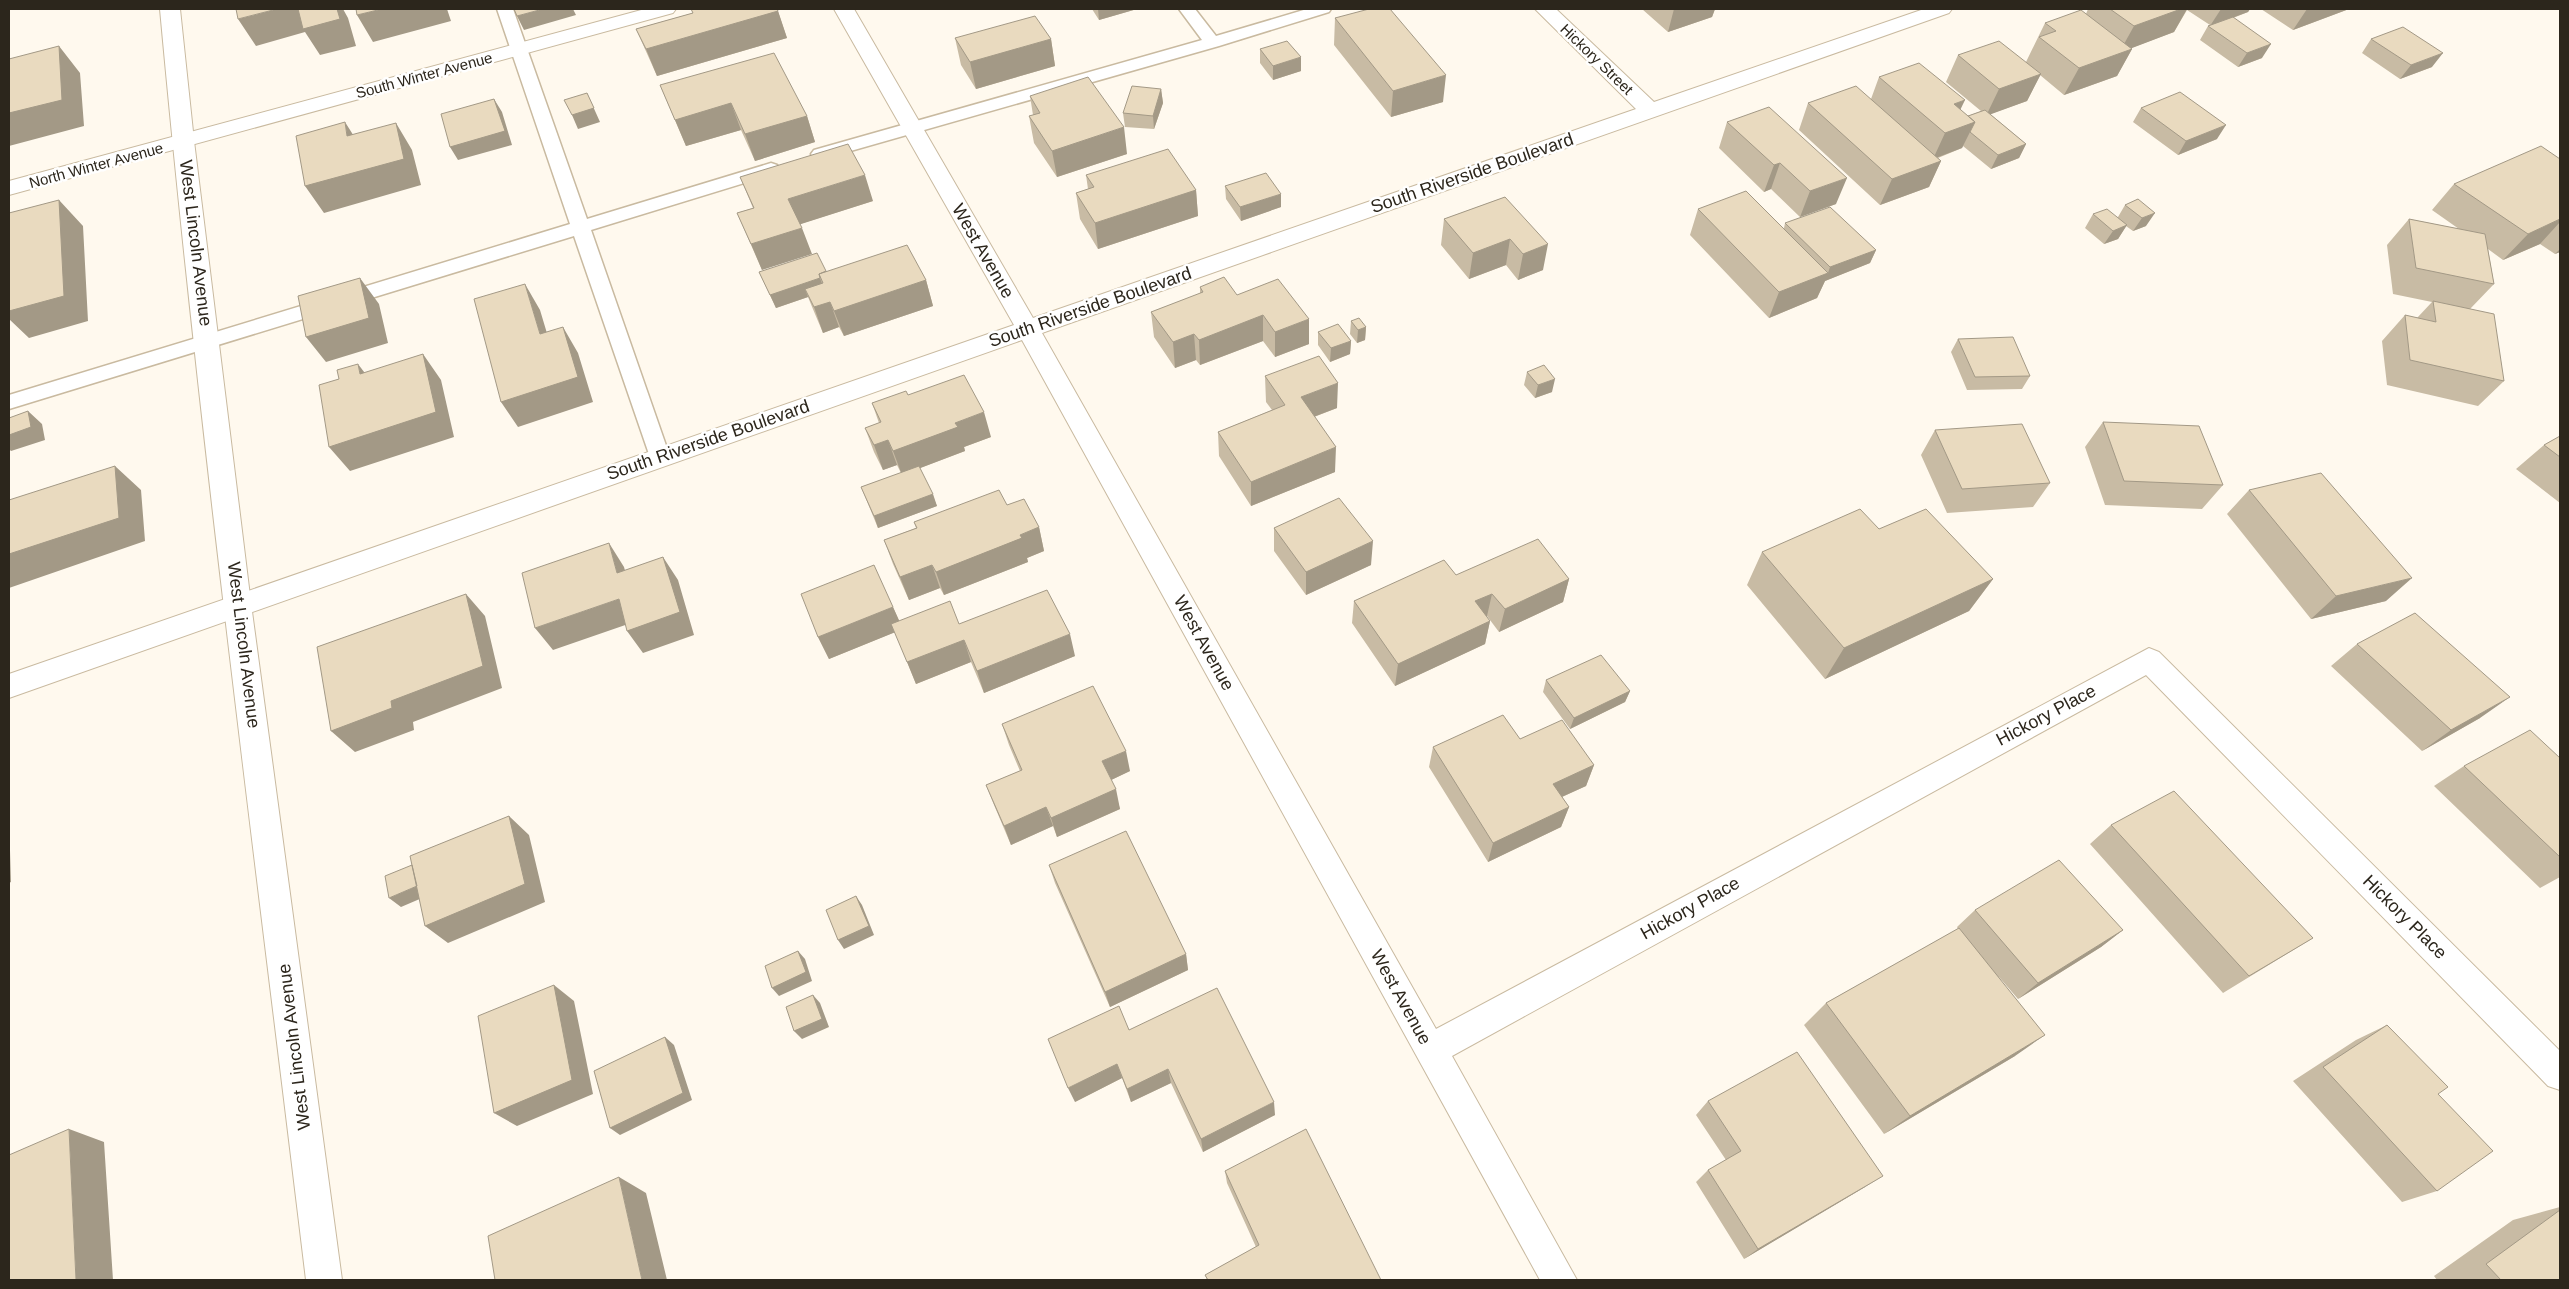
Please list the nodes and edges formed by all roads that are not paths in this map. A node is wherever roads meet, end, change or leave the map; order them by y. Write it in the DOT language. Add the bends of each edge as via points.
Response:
graph roads {
  1 [pos="170,9"];
  2 [pos="505,9"];
  3 [pos="666,9"];
  4 [pos="844,9"];
  5 [pos="1187,9"];
  6 [pos="1323,9"];
  7 [pos="1545,9"];
  8 [pos="1942,9"];
  9 [pos="1213,43"];
  10 [pos="519,49"];
  11 [pos="1650,110"];
  12 [pos="912,128"];
  13 [pos="183,141"];
  14 [pos="9,188"];
  15 [pos="581,225"];
  16 [pos="1028,328"];
  17 [pos="209,341"];
  18 [pos="9,402"];
  19 [pos="660,457"];
  20 [pos="238,604"];
  21 [pos="9,686"];
  22 [pos="1430,1050"];
  23 [pos="2560,1074"];
  24 [pos="324,1280"];
  25 [pos="1559,1280"];
  1 -- 13 [label="street, West Lincoln Avenue"];
  2 -- 10 [label="lane"];
  3 -- 10 [label="street, South Winter Avenue"];
  4 -- 12 [label="street, West Avenue"];
  5 -- 9 [label="lane"];
  6 -- 9 [label="lane"];
  7 -- 11 [label="street, Hickory Street"];
  8 -- 11 [label="street, South Riverside Boulevard"];
  9 -- 12 [label="lane"];
  10 -- 13 [label="street, South Winter Avenue"];
  10 -- 15 [label="lane"];
  11 -- 16 [label="street, South Riverside Boulevard"];
  12 -- 15 [label="lane"];
  12 -- 16 [label="street, West Avenue"];
  13 -- 14 [label="street, North Winter Avenue"];
  13 -- 17 [label="street, West Lincoln Avenue"];
  15 -- 17 [label="lane"];
  15 -- 19 [label="lane"];
  16 -- 19 [label="street, South Riverside Boulevard"];
  16 -- 22 [label="street, West Avenue"];
  17 -- 18 [label="lane"];
  17 -- 20 [label="street, West Lincoln Avenue"];
  19 -- 20 [label="street, South Riverside Boulevard"];
  20 -- 21 [label="street, South Riverside Boulevard"];
  20 -- 24 [label="street, West Lincoln Avenue"];
  22 -- 23 [label="street, Hickory Place" via="2149,660"];
  22 -- 25 [label="street, West Avenue"];
}
